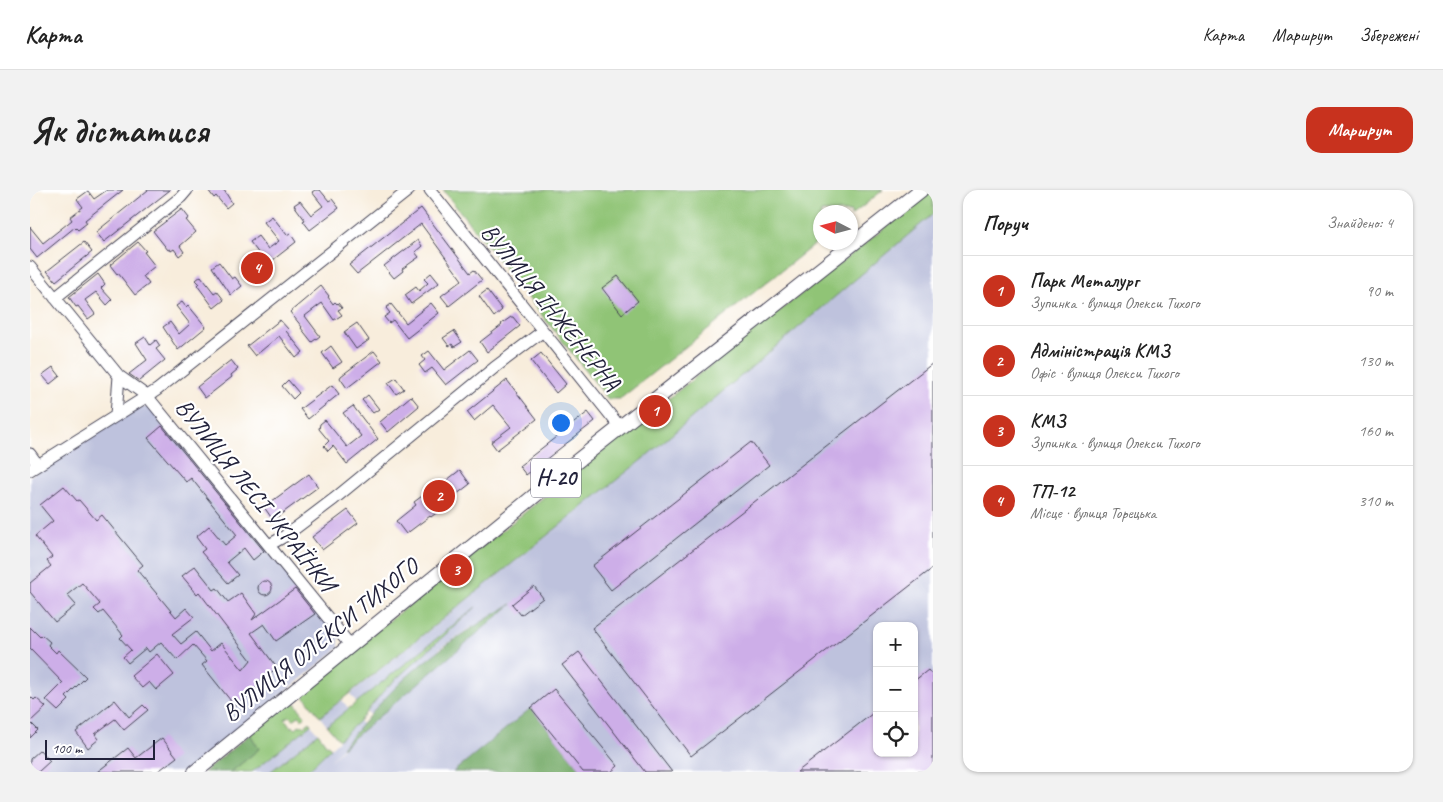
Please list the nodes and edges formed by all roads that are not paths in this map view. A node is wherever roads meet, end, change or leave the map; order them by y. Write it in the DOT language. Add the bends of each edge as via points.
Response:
graph roads {
  1 [pos="187,190"];
  2 [pos="409,190"];
  3 [pos="430,190"];
  4 [pos="921,190"];
  5 [pos="30,267"];
  6 [pos="55,298"];
  7 [pos="543,331"];
  8 [pos="120,376"];
  9 [pos="147,396"];
  10 [pos="116,415"];
  11 [pos="620,427"];
  12 [pos="30,454"];
  13 [pos="34,468"];
  14 [pos="269,545"];
  15 [pos="350,644"];
  16 [pos="195,772"];
  1 -- 6 [label="street"];
  2 -- 9 [label="street"];
  3 -- 7 [label="street, ВУЛИЦЯ ІНЖЕНЕРНА"];
  4 -- 11 [label="main road, ВУЛИЦЯ ОЛЕКСИ ТИХОГО / Н-20"];
  5 -- 6 [label="street"];
  6 -- 8 [label="street"];
  7 -- 11 [label="street, ВУЛИЦЯ ІНЖЕНЕРНА"];
  7 -- 14 [label="street" via="334,499"];
  8 -- 9 [label="street, ВУЛИЦЯ ЛЕСІ УКРАЇНКИ"];
  8 -- 10 [label="street"];
  9 -- 10 [label="street"];
  9 -- 14 [label="street, ВУЛИЦЯ ЛЕСІ УКРАЇНКИ"];
  10 -- 13 [label="street"];
  11 -- 15 [label="main road, ВУЛИЦЯ ОЛЕКСИ ТИХОГО / Н-20"];
  12 -- 13 [label="street"];
  14 -- 15 [label="street, ВУЛИЦЯ ЛЕСІ УКРАЇНКИ"];
  15 -- 16 [label="main road, ВУЛИЦЯ ОЛЕКСИ ТИХОГО / Н-20"];
}
